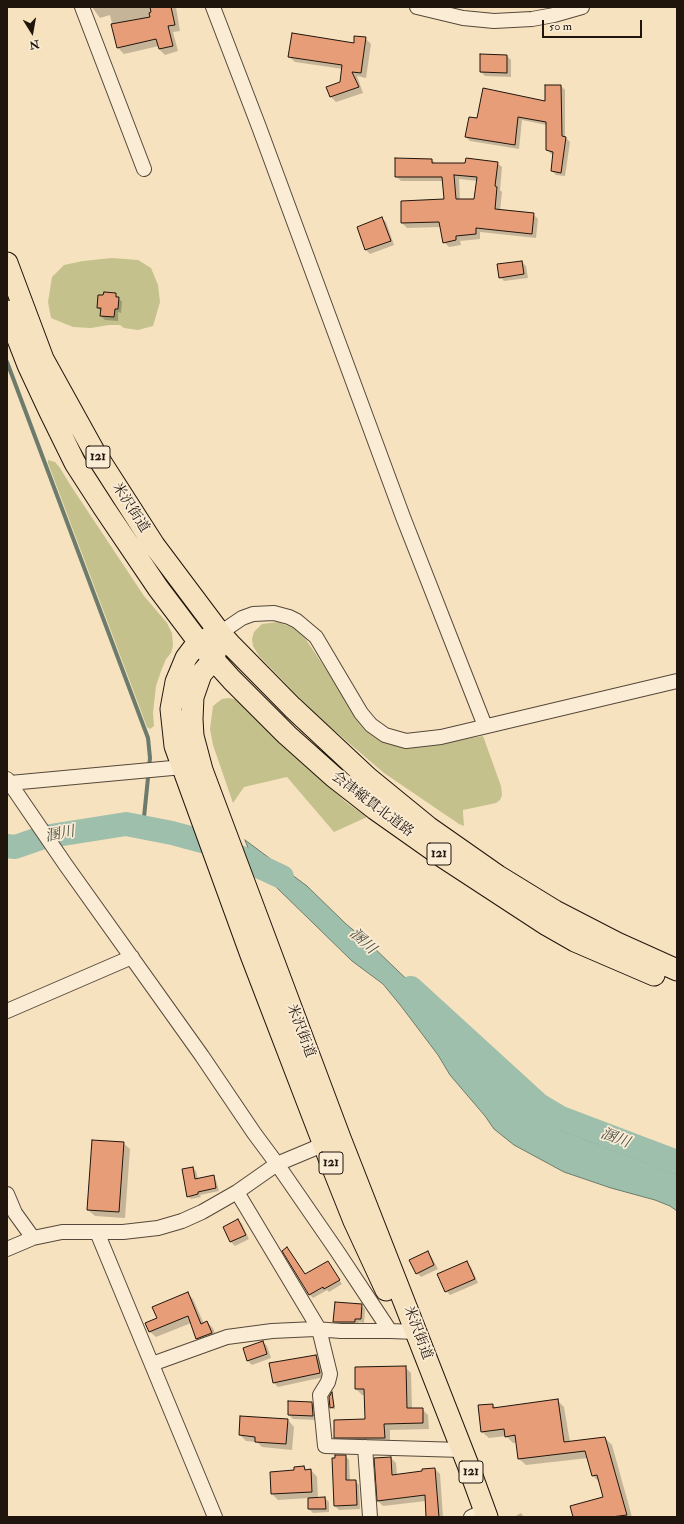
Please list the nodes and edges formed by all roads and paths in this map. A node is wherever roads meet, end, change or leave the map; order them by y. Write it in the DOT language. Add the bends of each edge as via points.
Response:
graph roads {
  1 [pos="82,7"];
  2 [pos="213,7"];
  3 [pos="417,7"];
  4 [pos="582,7"];
  5 [pos="461,12"];
  6 [pos="144,169"];
  7 [pos="7,263"];
  8 [pos="7,311"];
  9 [pos="220,633"];
  10 [pos="199,642"];
  11 [pos="214,659"];
  12 [pos="677,681"];
  13 [pos="485,726"];
  14 [pos="190,770"];
  15 [pos="8,781"];
  16 [pos="132,957"];
  17 [pos="677,970"];
  18 [pos="677,984"];
  19 [pos="7,1011"];
  20 [pos="332,1141"];
  21 [pos="277,1164"];
  22 [pos="237,1192"];
  23 [pos="7,1194"];
  24 [pos="96,1232"];
  25 [pos="33,1238"];
  26 [pos="7,1249"];
  27 [pos="318,1329"];
  28 [pos="404,1331"];
  29 [pos="152,1364"];
  30 [pos="365,1447"];
  31 [pos="462,1450"];
  32 [pos="481,1515"];
  33 [pos="215,1517"];
  34 [pos="370,1517"];
  1 -- 6 [label="street"];
  2 -- 13 [label="street" via="403,517"];
  3 -- 5 [label="street"];
  4 -- 5 [label="street" via="532,19 494,21"];
  7 -- 9 [label="highway, 米沢街道 / 121" via="43,359 67,405 154,545"];
  8 -- 10 [label="highway, 米沢街道 / 121" via="28,365 75,463 158,588"];
  9 -- 10 [label="highway, 米沢街道 / 121"];
  9 -- 11 [label="highway, 米沢街道 / 121"];
  9 -- 13 [label="street" via="253,614 274,613 298,621 316,638 361,713 371,725 385,735 406,741 422,740"];
  9 -- 17 [label="highway, 会津縦貫北道路 / 121" via="292,707 368,778 428,827 498,876 555,911"];
  10 -- 11 [label="highway, 121"];
  10 -- 14 [label="highway, 米沢街道 / 121" via="181,669 171,709 175,746"];
  11 -- 14 [label="highway, 米沢街道 / 121" via="201,674 192,697 193,736"];
  11 -- 18 [label="highway, 会津縦貫北道路 / 121" via="287,735 334,777 443,857 517,907 576,941"];
  12 -- 13 [label="street"];
  14 -- 15 [label="street"];
  14 -- 20 [label="highway, 米沢街道 / 121"];
  15 -- 16 [label="street"];
  16 -- 19 [label="street"];
  16 -- 21 [label="street"];
  20 -- 21 [label="street"];
  20 -- 28 [label="highway, 米沢街道 / 121"];
  21 -- 22 [label="street"];
  21 -- 28 [label="street" via="337,1251"];
  22 -- 24 [label="street" via="202,1212 158,1228"];
  22 -- 27 [label="street"];
  23 -- 25 [label="street" via="15,1213"];
  24 -- 25 [label="street" via="62,1232"];
  24 -- 29 [label="street"];
  25 -- 26 [label="street"];
  27 -- 28 [label="street"];
  27 -- 29 [label="street" via="272,1331 227,1337"];
  27 -- 30 [label="street" via="330,1374 320,1395 325,1446"];
  28 -- 31 [label="highway, 米沢街道 / 121"];
  29 -- 33 [label="street"];
  30 -- 31 [label="street"];
  30 -- 34 [label="street"];
  31 -- 32 [label="highway, 米沢街道 / 121"];
}
